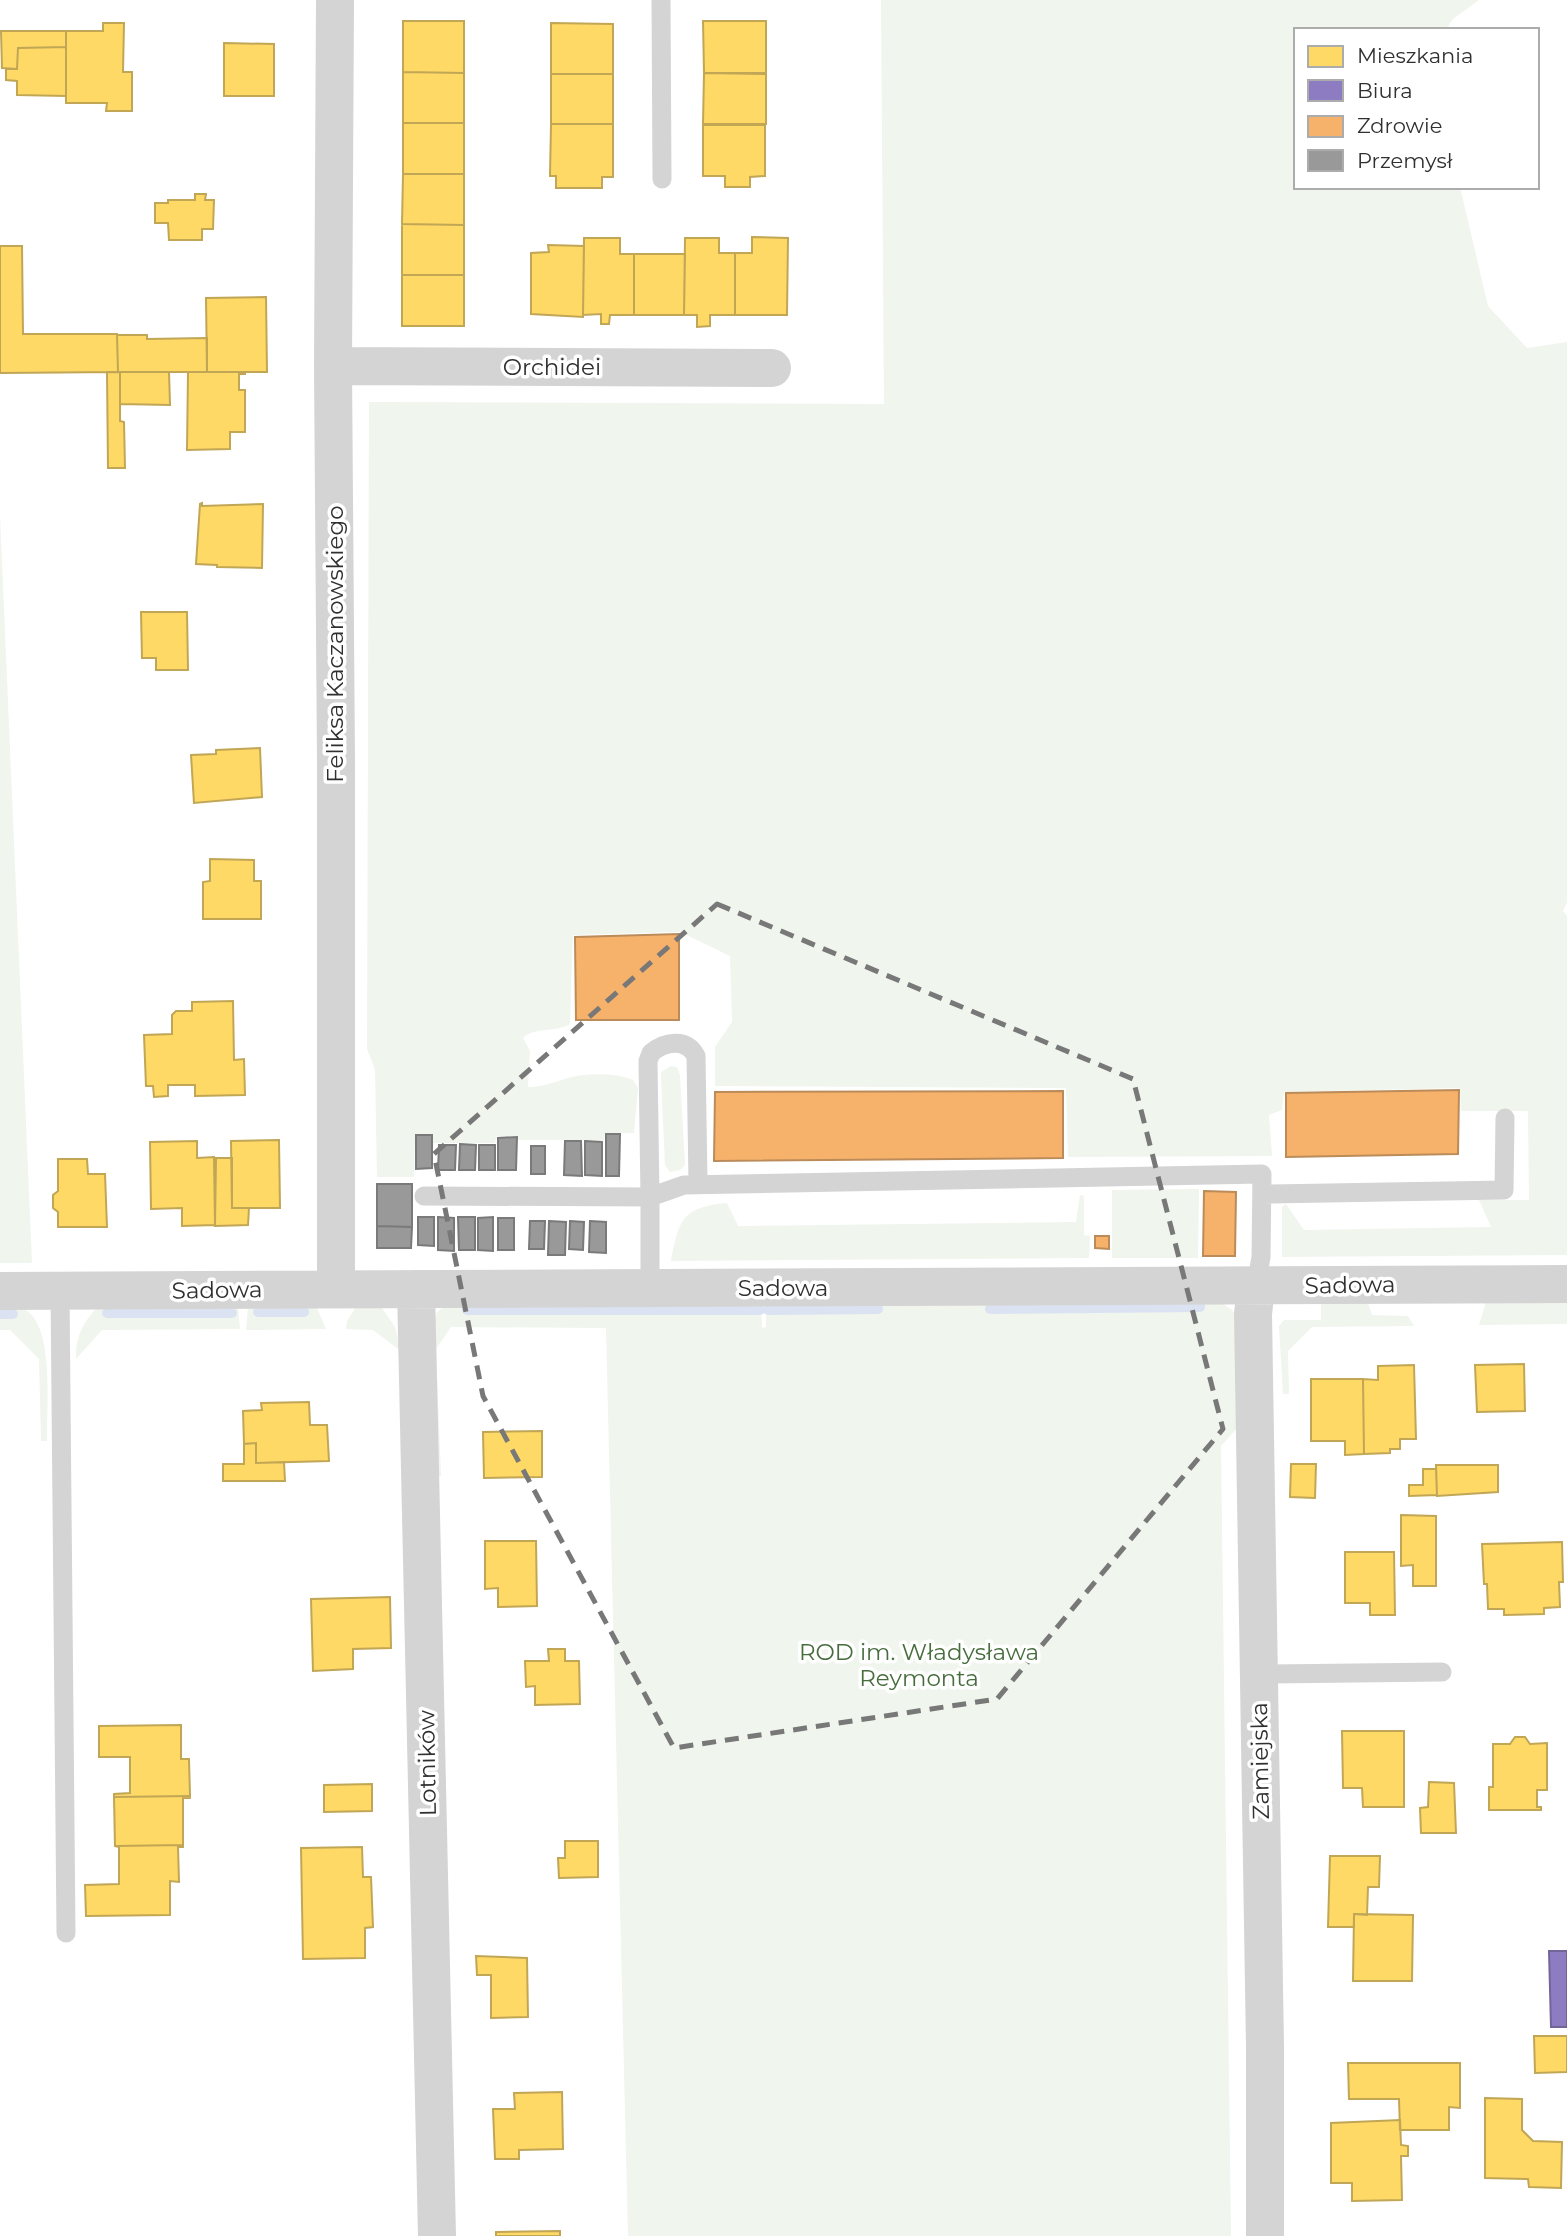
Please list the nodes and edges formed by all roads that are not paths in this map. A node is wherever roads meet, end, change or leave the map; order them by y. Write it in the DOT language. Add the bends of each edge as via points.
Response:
graph roads {
  1 [pos="335,0"];
  2 [pos="661,0"];
  3 [pos="662,179"];
  4 [pos="333,366"];
  5 [pos="772,368"];
  6 [pos="1505,1118"];
  7 [pos="698,1183"];
  8 [pos="1263,1194"];
  9 [pos="424,1196"];
  10 [pos="650,1197"];
  11 [pos="1567,1284"];
  12 [pos="1256,1286"];
  13 [pos="336,1289"];
  14 [pos="416,1289"];
  15 [pos="650,1289"];
  16 [pos="0,1291"];
  17 [pos="60,1291"];
  18 [pos="1442,1672"];
  19 [pos="1259,1674"];
  20 [pos="66,1933"];
  21 [pos="436,2236"];
  22 [pos="1265,2236"];
  1 -- 4 [label="street, Feliksa Kaczanowskiego"];
  2 -- 3 [label="lane"];
  4 -- 5 [label="street, Orchidei"];
  4 -- 13 [label="street, Feliksa Kaczanowskiego"];
  6 -- 8 [label="lane" via="1504,1190"];
  7 -- 8 [label="lane" via="1262,1174"];
  7 -- 10 [label="lane"];
  7 -- 10 [label="lane" via="696,1056 687,1046 670,1043 651,1053 648,1061"];
  8 -- 12 [label="lane"];
  9 -- 10 [label="lane"];
  10 -- 15 [label="lane"];
  11 -- 12 [label="street, Sadowa"];
  12 -- 15 [label="street, Sadowa"];
  12 -- 19 [label="street, Zamiejska"];
  13 -- 14 [label="street, Sadowa"];
  13 -- 17 [label="street, Sadowa"];
  14 -- 15 [label="street, Sadowa"];
  14 -- 21 [label="street, Lotników"];
  16 -- 17 [label="street, Sadowa"];
  17 -- 20 [label="lane"];
  18 -- 19 [label="lane"];
  19 -- 22 [label="street, Zamiejska"];
}
